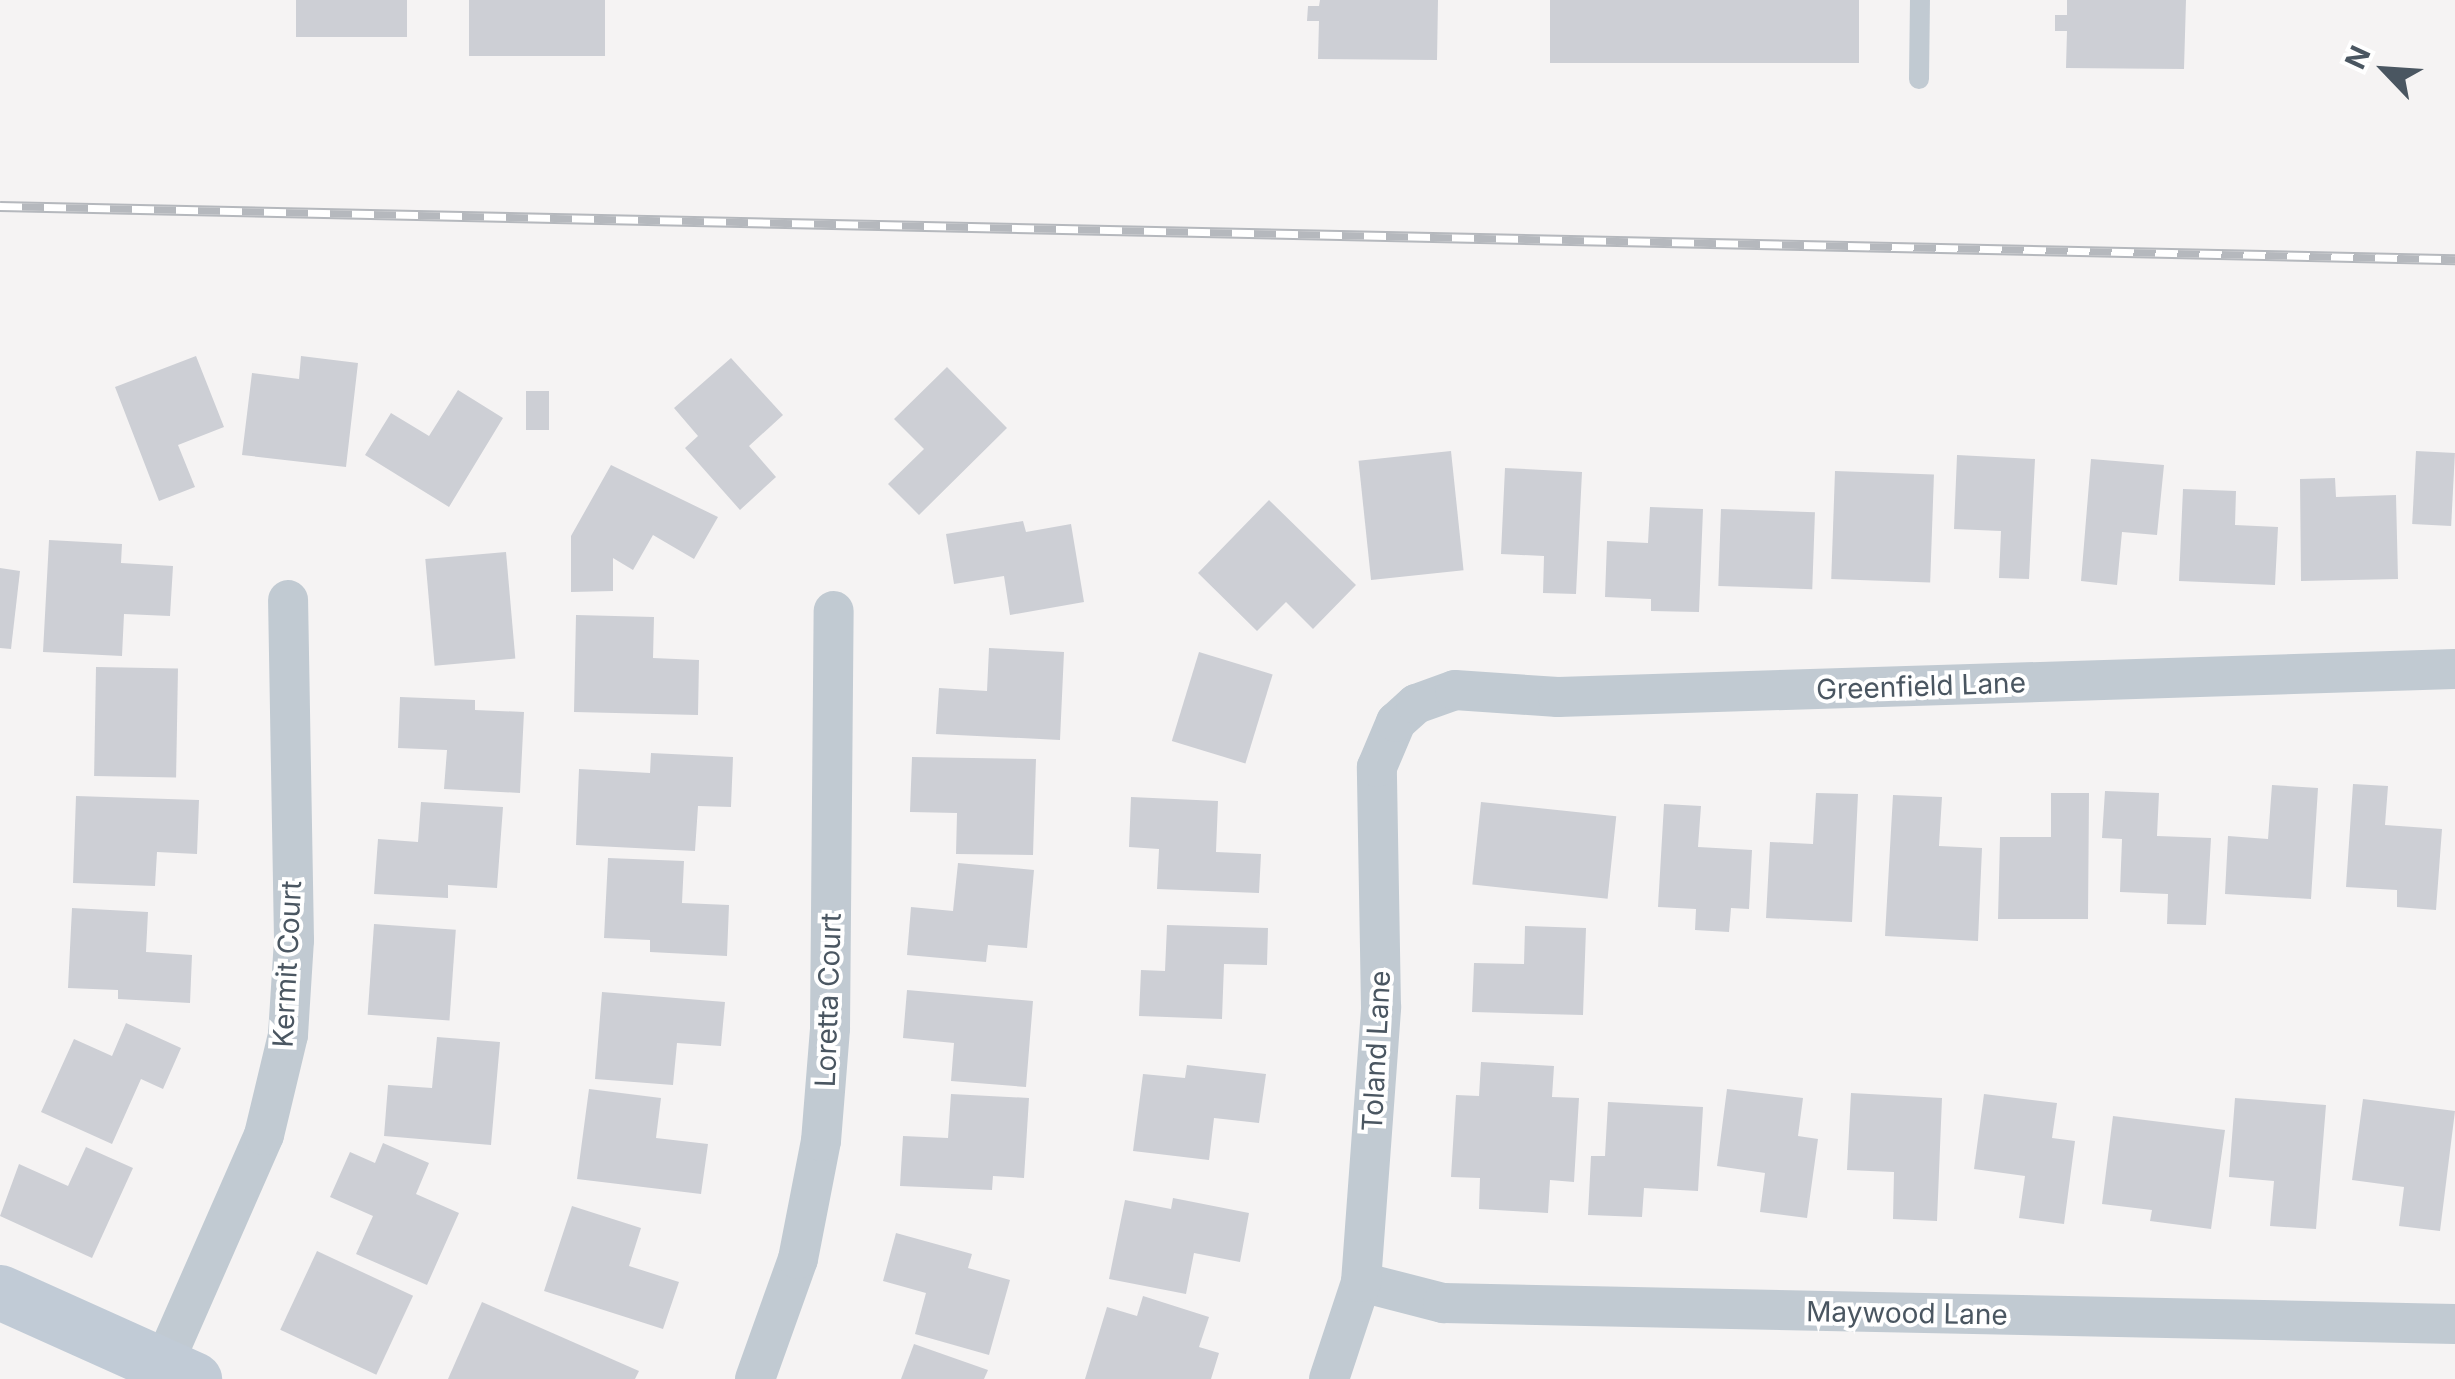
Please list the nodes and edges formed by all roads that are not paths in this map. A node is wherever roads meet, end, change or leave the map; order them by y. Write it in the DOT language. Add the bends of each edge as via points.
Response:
graph roads {
  1 [pos="1920,0"];
  2 [pos="1919,79"];
  3 [pos="288,600"];
  4 [pos="834,611"];
  5 [pos="2455,670"];
  6 [pos="1396,722"];
  7 [pos="1361,1282"];
  8 [pos="0,1292"];
  9 [pos="2455,1324"];
  10 [pos="179,1372"];
  11 [pos="755,1379"];
  12 [pos="1330,1379"];
  1 -- 2 [label="lane"];
  3 -- 10 [label="street, Kermit Court" via="294,940 288,1034 264,1135"];
  4 -- 11 [label="street, Loretta Court" via="830,1028 821,1141 798,1259"];
  5 -- 6 [label="street, Greenfield Lane" via="1558,697 1455,690 1416,704"];
  6 -- 7 [label="street, Toland Lane" via="1377,767 1381,1006"];
  7 -- 9 [label="street, Maywood Lane" via="1443,1303"];
  7 -- 12 [label="street, Toland Lane"];
  8 -- 10 [label="street"];
}
